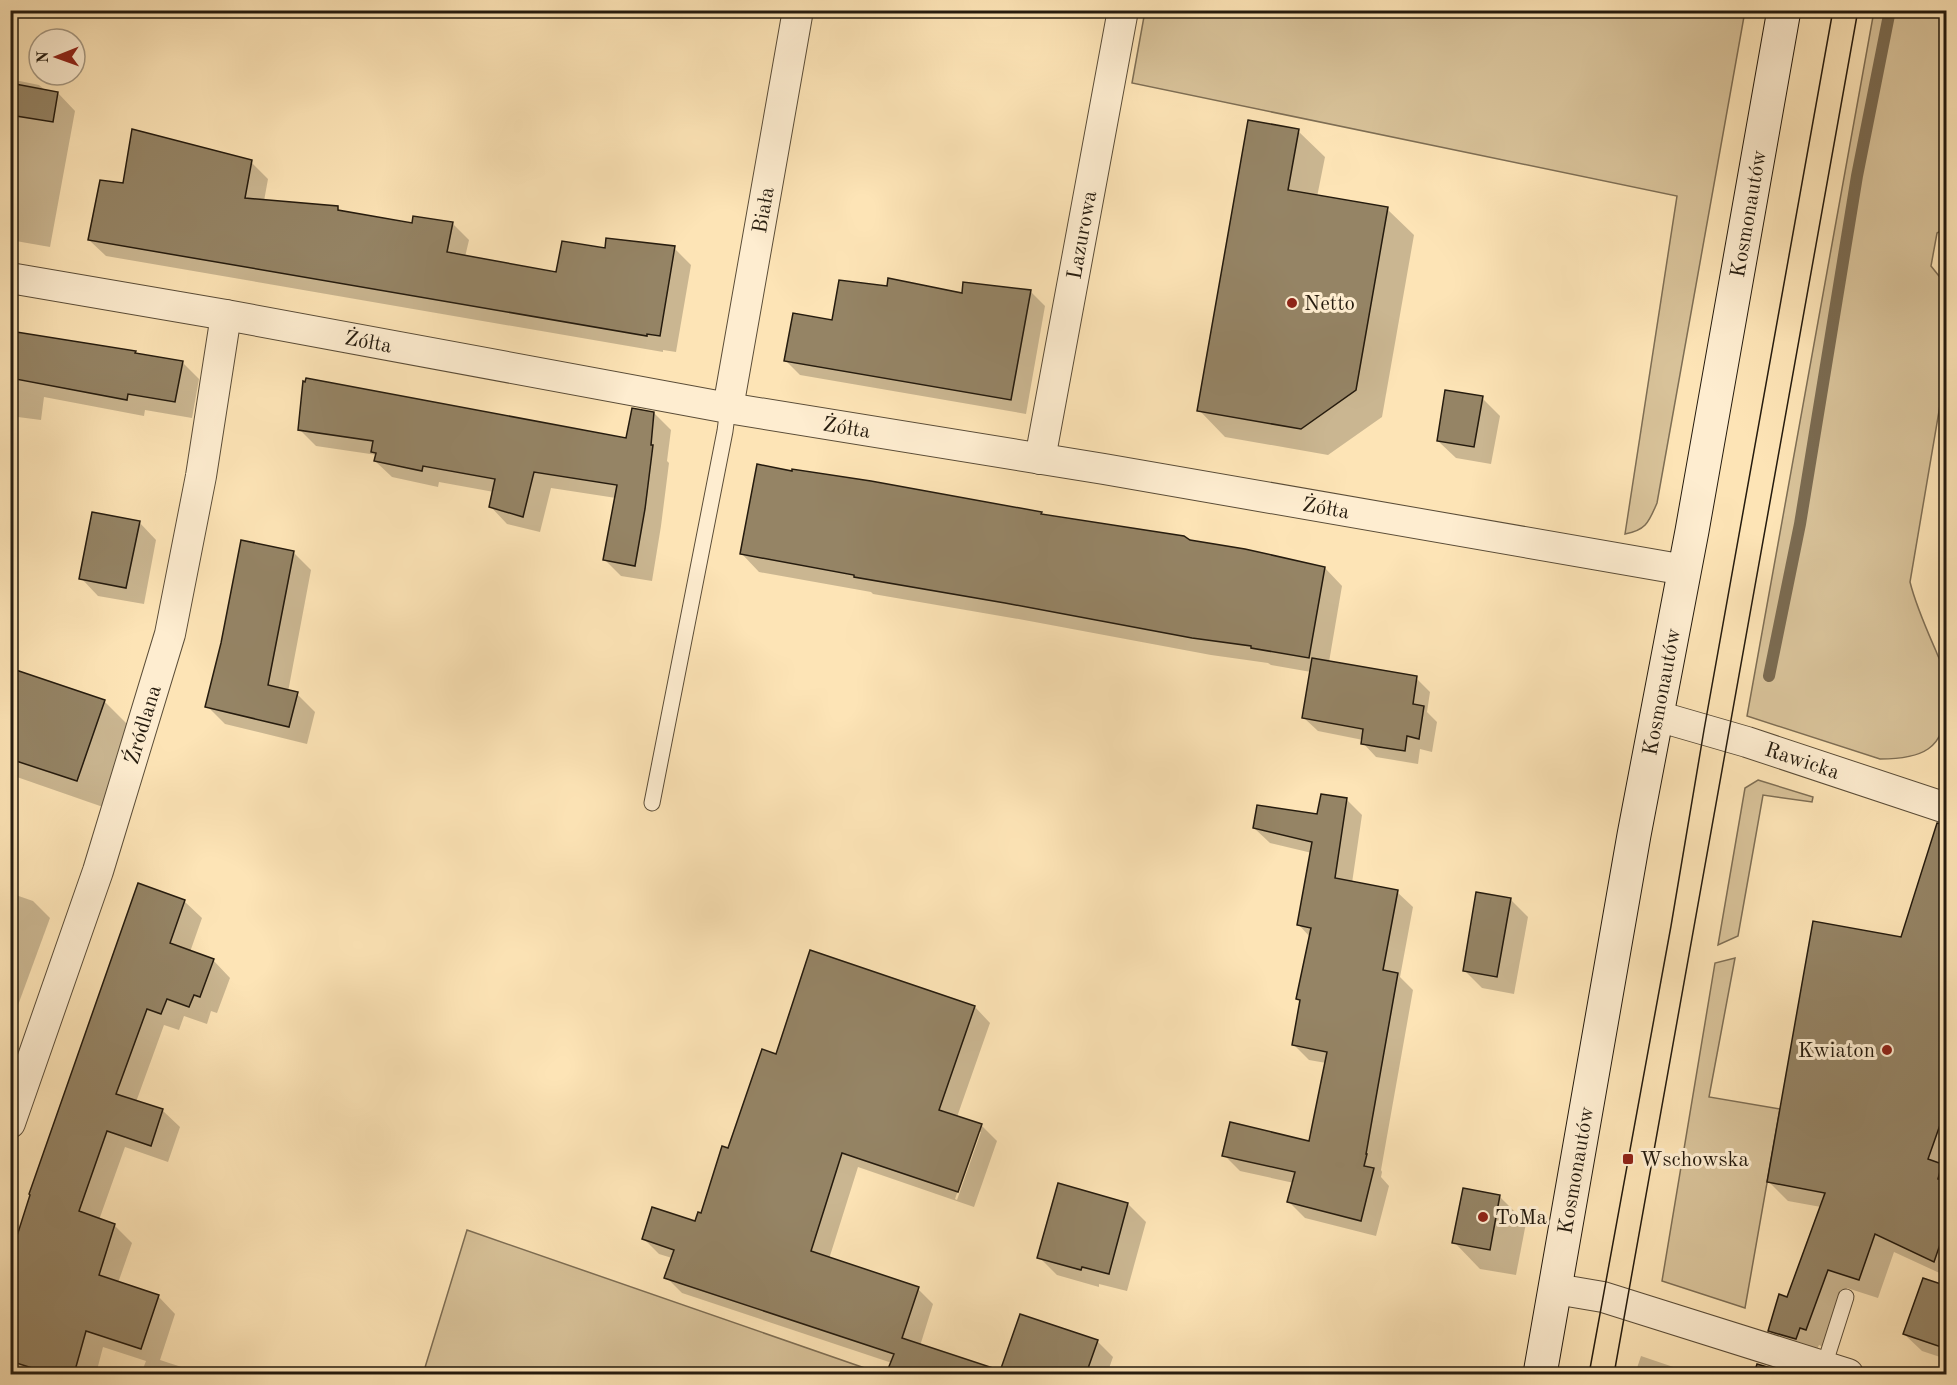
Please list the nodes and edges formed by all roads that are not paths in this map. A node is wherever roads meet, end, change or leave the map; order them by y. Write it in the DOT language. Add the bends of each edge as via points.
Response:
graph roads {
  1 [pos="798,10"];
  2 [pos="1123,10"];
  3 [pos="1784,10"];
  4 [pos="10,278"];
  5 [pos="226,315"];
  6 [pos="728,408"];
  7 [pos="1040,459"];
  8 [pos="1685,570"];
  9 [pos="1657,716"];
  10 [pos="652,803"];
  11 [pos="1947,808"];
  12 [pos="10,1123"];
  13 [pos="1556,1289"];
  14 [pos="1846,1297"];
  15 [pos="1836,1370"];
  16 [pos="1540,1374"];
  1 -- 6 [label="street, Biała"];
  2 -- 7 [label="street, Lazurowa"];
  3 -- 8 [label="main road, Kosmonautów"];
  4 -- 5 [label="street, Żółta"];
  5 -- 6 [label="street, Żółta"];
  5 -- 12 [label="street, Źródlana" via="201,476 170,634 98,871"];
  6 -- 7 [label="street, Żółta"];
  6 -- 10 [label="lane"];
  7 -- 8 [label="street, Żółta"];
  8 -- 9 [label="main road, Kosmonautów"];
  9 -- 11 [label="street, Rawicka"];
  9 -- 13 [label="main road, Kosmonautów"];
  13 -- 15 [label="street" via="1603,1297"];
  13 -- 16 [label="main road, Kosmonautów"];
  14 -- 15 [label="lane"];
}
